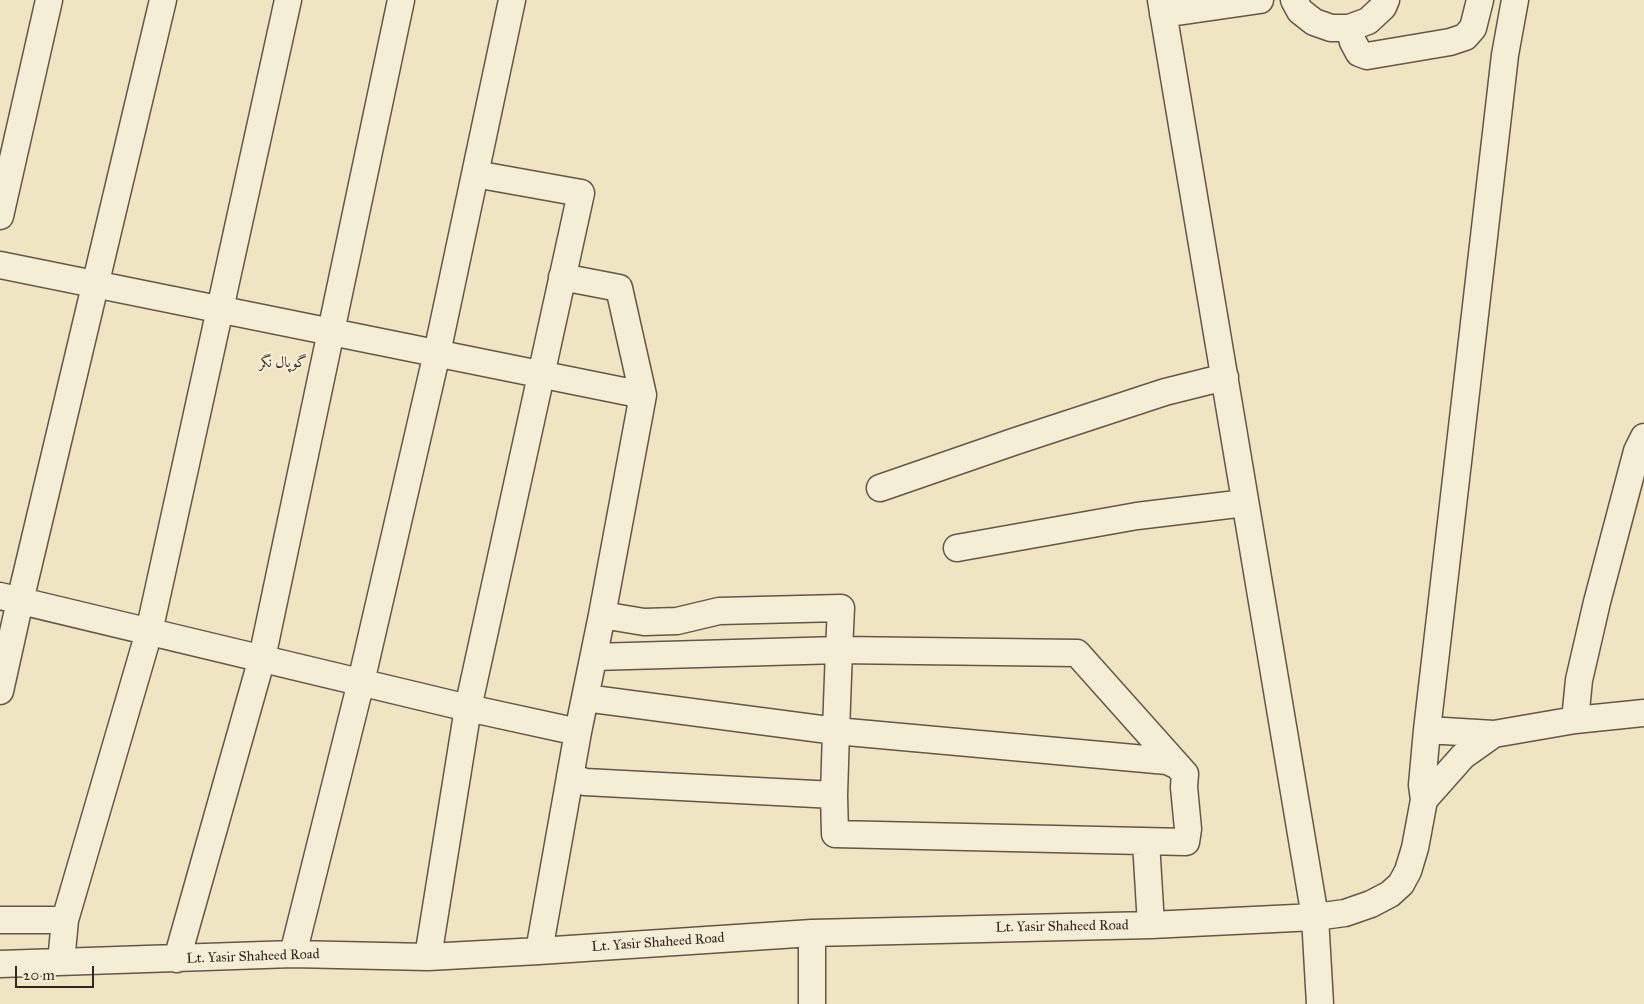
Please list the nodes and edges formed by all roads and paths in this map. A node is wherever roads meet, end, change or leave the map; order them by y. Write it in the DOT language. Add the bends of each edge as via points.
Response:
graph roads {
  1 [pos="49,0"];
  2 [pos="163,0"];
  3 [pos="288,0"];
  4 [pos="401,0"];
  5 [pos="512,0"];
  6 [pos="1260,0"];
  7 [pos="1294,0"];
  8 [pos="1386,0"];
  9 [pos="1480,0"];
  10 [pos="1515,0"];
  11 [pos="1162,7"];
  12 [pos="1349,28"];
  13 [pos="475,174"];
  14 [pos="0,216"];
  15 [pos="0,265"];
  16 [pos="562,277"];
  17 [pos="95,284"];
  18 [pos="220,310"];
  19 [pos="331,332"];
  20 [pos="436,353"];
  21 [pos="540,375"];
  22 [pos="1225,377"];
  23 [pos="643,395"];
  24 [pos="1644,437"];
  25 [pos="880,488"];
  26 [pos="1246,503"];
  27 [pos="957,548"];
  28 [pos="10,598"];
  29 [pos="602,615"];
  30 [pos="149,632"];
  31 [pos="839,650"];
  32 [pos="594,657"];
  33 [pos="262,658"];
  34 [pos="361,682"];
  35 [pos="0,691"];
  36 [pos="585,698"];
  37 [pos="468,708"];
  38 [pos="1644,713"];
  39 [pos="1575,720"];
  40 [pos="1427,730"];
  41 [pos="836,731"];
  42 [pos="578,732"];
  43 [pos="1494,734"];
  44 [pos="1178,766"];
  45 [pos="570,776"];
  46 [pos="834,795"];
  47 [pos="1424,800"];
  48 [pos="1146,842"];
  49 [pos="1315,917"];
  50 [pos="0,920"];
  51 [pos="65,920"];
  52 [pos="1151,925"];
  53 [pos="812,933"];
  54 [pos="539,951"];
  55 [pos="293,954"];
  56 [pos="428,957"];
  57 [pos="177,959"];
  58 [pos="61,962"];
  59 [pos="0,964"];
  60 [pos="812,1004"];
  61 [pos="1320,1004"];
  1 -- 14 [label="street"];
  2 -- 17 [label="street"];
  3 -- 18 [label="street"];
  4 -- 19 [label="street"];
  5 -- 13 [label="street"];
  6 -- 11 [label="street"];
  7 -- 12 [label="street" via="1300,11 1314,22 1331,28"];
  8 -- 12 [label="street" via="1368,21"];
  9 -- 12 [label="street" via="1473,28 1465,37 1450,42 1367,56 1359,53"];
  10 -- 40 [label="street, Lt. Yasir Shaheed Road" via="1505,56"];
  11 -- 22 [label="street"];
  13 -- 16 [label="street" via="581,193"];
  13 -- 20 [label="street"];
  15 -- 17 [label="street"];
  16 -- 21 [label="street"];
  16 -- 23 [label="street" via="619,288"];
  17 -- 18 [label="street"];
  17 -- 28 [label="street"];
  18 -- 19 [label="street"];
  18 -- 30 [label="street"];
  19 -- 20 [label="street"];
  19 -- 33 [label="street"];
  20 -- 21 [label="street"];
  20 -- 34 [label="street"];
  21 -- 23 [label="street"];
  21 -- 37 [label="street"];
  22 -- 25 [label="street" via="1165,392"];
  22 -- 26 [label="street"];
  23 -- 29 [label="street"];
  24 -- 39 [label="street" via="1637,451 1597,602 1579,680"];
  26 -- 27 [label="street" via="1137,516"];
  26 -- 49 [label="street"];
  28 -- 30 [label="street"];
  28 -- 35 [label="street"];
  29 -- 31 [label="street" via="644,622 678,621 719,611 841,608"];
  29 -- 32 [label="street"];
  30 -- 33 [label="street"];
  30 -- 51 [label="street"];
  31 -- 32 [label="street"];
  31 -- 41 [label="street"];
  31 -- 44 [label="street" via="1077,653"];
  32 -- 36 [label="street"];
  33 -- 34 [label="street"];
  33 -- 57 [label="street"];
  34 -- 37 [label="street"];
  34 -- 55 [label="street"];
  36 -- 41 [label="street"];
  36 -- 42 [label="street"];
  37 -- 42 [label="street"];
  37 -- 56 [label="street"];
  38 -- 39 [label="street"];
  39 -- 43 [label="street"];
  40 -- 43 [label="street"];
  40 -- 47 [label="street, Lt. Yasir Shaheed Road" via="1422,785"];
  41 -- 44 [label="street" via="1167,761"];
  41 -- 46 [label="street"];
  42 -- 45 [label="street"];
  43 -- 47 [label="street" via="1463,756"];
  44 -- 48 [label="street" via="1185,774 1186,842"];
  45 -- 46 [label="street" via="585,782"];
  45 -- 54 [label="street"];
  46 -- 48 [label="street" via="835,834"];
  47 -- 49 [label="street, Lt. Yasir Shaheed Road" via="1416,848 1401,884 1371,904 1346,913"];
  48 -- 52 [label="street"];
  49 -- 52 [label="street, Lt. Yasir Shaheed Road"];
  49 -- 61 [label="street"];
  50 -- 51 [label="street"];
  51 -- 58 [label="street"];
  52 -- 53 [label="street, Lt. Yasir Shaheed Road"];
  53 -- 54 [label="street, Lt. Yasir Shaheed Road"];
  53 -- 60 [label="street"];
  54 -- 56 [label="street, Lt. Yasir Shaheed Road"];
  55 -- 56 [label="street, Lt. Yasir Shaheed Road"];
  55 -- 57 [label="street, Lt. Yasir Shaheed Road"];
  57 -- 58 [label="street, Lt. Yasir Shaheed Road"];
  58 -- 59 [label="street, Lt. Yasir Shaheed Road"];
}
